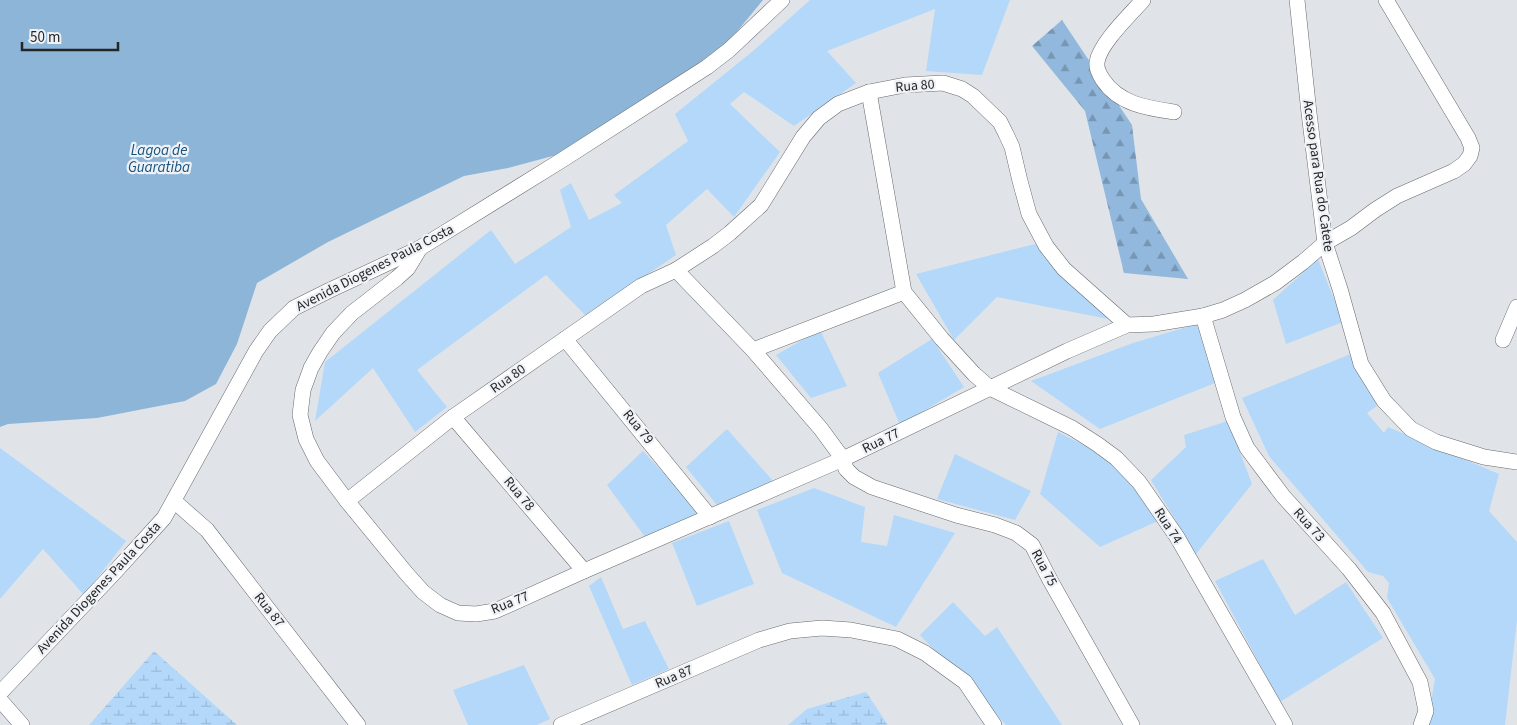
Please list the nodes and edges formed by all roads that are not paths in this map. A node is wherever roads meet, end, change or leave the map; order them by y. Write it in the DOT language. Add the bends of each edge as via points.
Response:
graph roads {
  1 [pos="782,0"];
  2 [pos="1143,0"];
  3 [pos="1297,0"];
  4 [pos="1386,0"];
  5 [pos="869,92"];
  6 [pos="1174,112"];
  7 [pos="1324,242"];
  8 [pos="420,248"];
  9 [pos="676,270"];
  10 [pos="904,292"];
  11 [pos="1517,306"];
  12 [pos="1203,316"];
  13 [pos="1127,324"];
  14 [pos="565,338"];
  15 [pos="1503,340"];
  16 [pos="753,350"];
  17 [pos="990,388"];
  18 [pos="453,417"];
  19 [pos="843,459"];
  20 [pos="1517,462"];
  21 [pos="174,501"];
  22 [pos="347,501"];
  23 [pos="710,517"];
  24 [pos="584,571"];
  25 [pos="0,693"];
  26 [pos="0,700"];
  27 [pos="22,725"];
  28 [pos="358,725"];
  29 [pos="561,725"];
  30 [pos="994,725"];
  31 [pos="1132,725"];
  32 [pos="1285,725"];
  33 [pos="1421,725"];
  1 -- 8 [label="street, Avenida Diogenes Paula Costa" via="729,50 683,84"];
  2 -- 6 [label="street" via="1109,38 1097,61 1098,72 1107,86 1123,99 1145,108"];
  3 -- 7 [label="street, Acesso para Rua do Catete"];
  4 -- 7 [label="street" via="1468,138 1472,148 1470,156 1454,171 1397,196 1351,228"];
  5 -- 9 [label="street, Rua 80" via="838,104 819,118 803,137 761,205 713,246"];
  5 -- 10 [label="street"];
  5 -- 13 [label="street, Rua 80" via="904,85 943,83 973,96 1000,122 1012,146 1029,214 1046,246 1092,296"];
  7 -- 12 [label="street" via="1275,283 1245,300"];
  7 -- 20 [label="street, Acesso para Rua do Catete" via="1361,364 1384,401 1411,429 1436,442 1484,457"];
  8 -- 21 [label="street, Avenida Diogenes Paula Costa" via="294,308 270,331"];
  8 -- 22 [label="street, Rua 77" via="408,268 333,332 311,368 303,390 300,415 306,439 317,461"];
  9 -- 14 [label="street, Rua 80" via="641,286"];
  9 -- 16 [label="street"];
  10 -- 16 [label="street"];
  10 -- 17 [label="street, Rua 74" via="942,339"];
  11 -- 15 [label="street"];
  12 -- 13 [label="street" via="1154,324"];
  12 -- 33 [label="street, Rua 73" via="1232,416 1247,448 1283,496 1350,569 1383,614 1420,682 1426,711"];
  13 -- 17 [label="street"];
  14 -- 18 [label="street, Rua 80"];
  14 -- 23 [label="street, Rua 79"];
  16 -- 19 [label="street"];
  17 -- 19 [label="street, Rua 77"];
  17 -- 32 [label="street, Rua 74" via="1098,444 1140,482 1176,537"];
  18 -- 22 [label="street, Rua 80"];
  18 -- 24 [label="street, Rua 78"];
  19 -- 23 [label="street, Rua 77"];
  19 -- 31 [label="street, Rua 75" via="846,470 872,487 995,525 1016,533 1032,545"];
  21 -- 25 [label="street, Avenida Diogenes Paula Costa" via="146,538"];
  21 -- 28 [label="street, Rua 87" via="207,530"];
  22 -- 24 [label="street, Rua 77" via="423,592 458,613 495,611"];
  23 -- 24 [label="street, Rua 77"];
  26 -- 27 [label="street"];
  29 -- 30 [label="street, Rua 87" via="759,640 790,631 822,628 876,634 924,653 966,682"];
}
